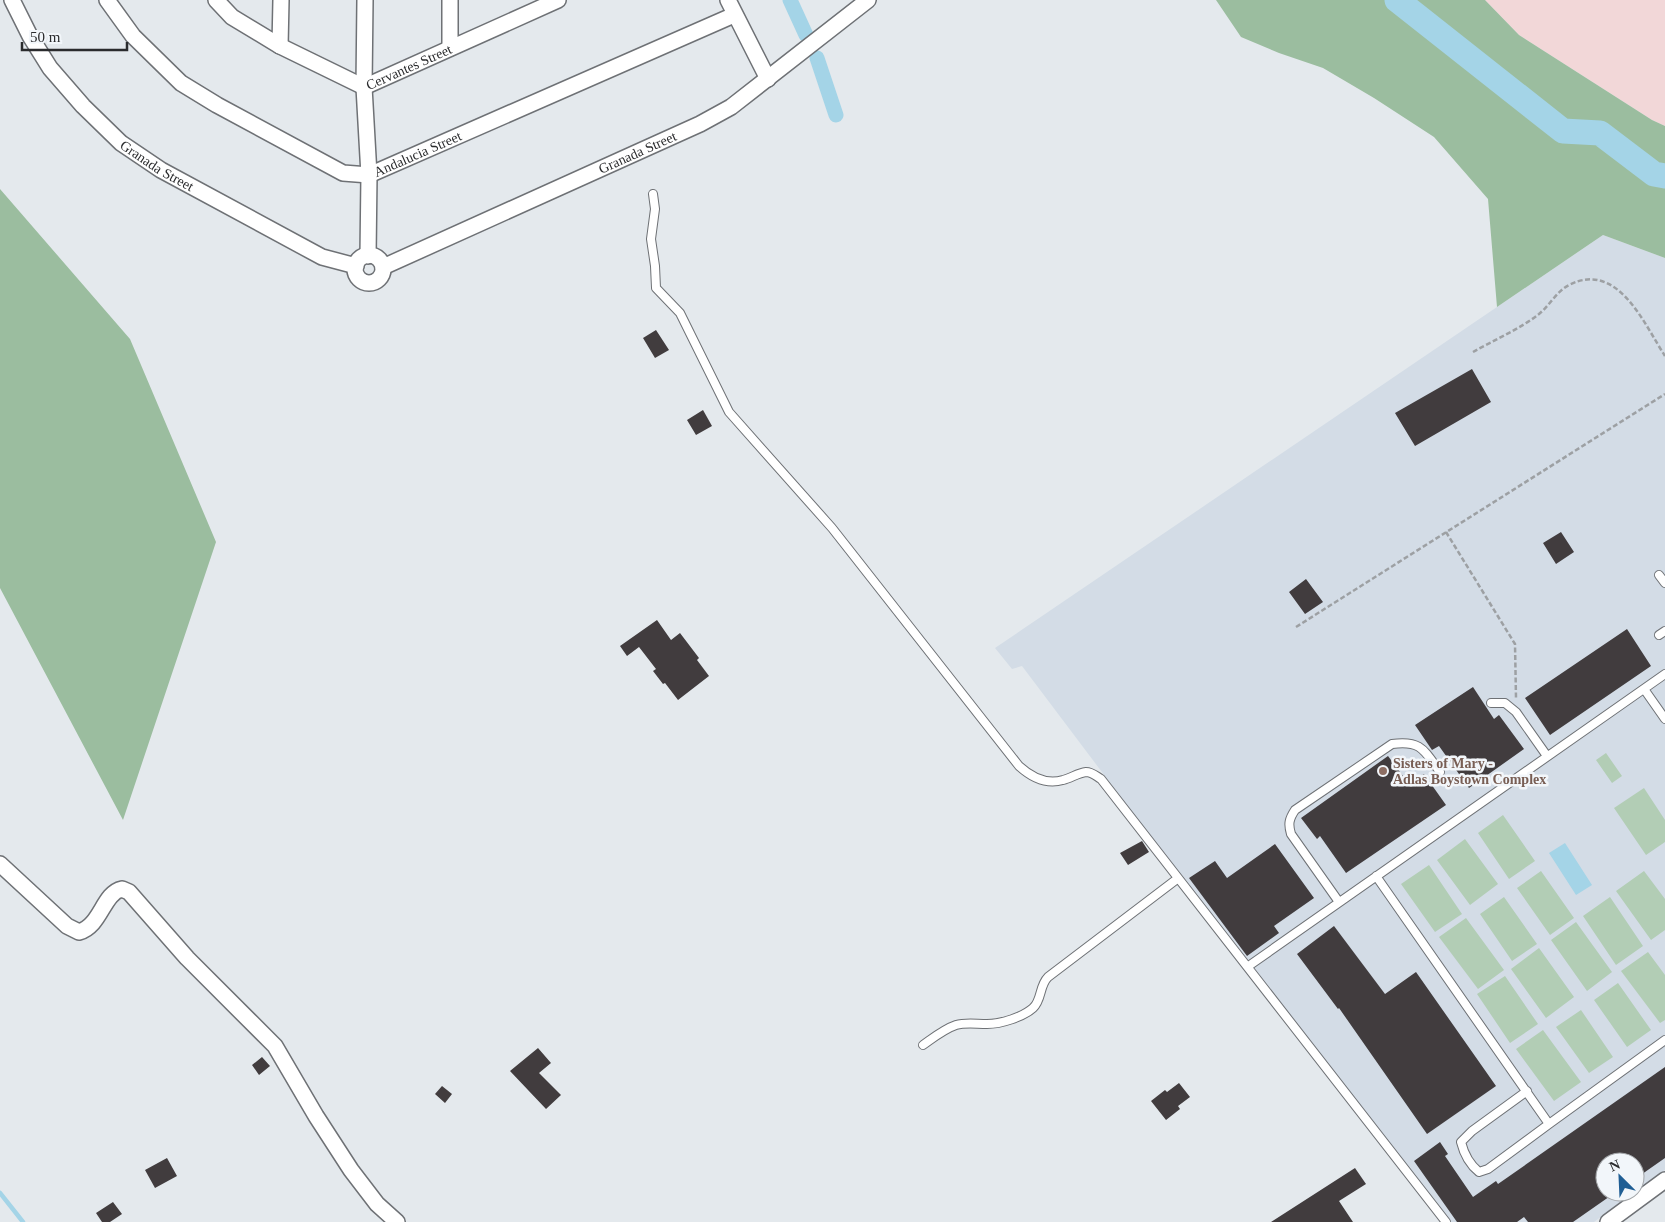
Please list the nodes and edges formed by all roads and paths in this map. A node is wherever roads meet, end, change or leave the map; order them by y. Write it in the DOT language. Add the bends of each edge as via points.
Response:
graph roads {
  1 [pos="12,0"];
  2 [pos="107,0"];
  3 [pos="216,0"];
  4 [pos="280,0"];
  5 [pos="365,0"];
  6 [pos="450,0"];
  7 [pos="728,0"];
  8 [pos="868,0"];
  9 [pos="552,1"];
  10 [pos="854,5"];
  11 [pos="734,15"];
  12 [pos="280,46"];
  13 [pos="450,48"];
  14 [pos="768,79"];
  15 [pos="364,87"];
  16 [pos="369,175"];
  17 [pos="653,194"];
  18 [pos="368,256"];
  19 [pos="356,266"];
  20 [pos="383,267"];
  21 [pos="1473,352"];
  22 [pos="1665,356"];
  23 [pos="1665,394"];
  24 [pos="1446,532"];
  25 [pos="1659,575"];
  26 [pos="1665,583"];
  27 [pos="1296,627"];
  28 [pos="1665,674"];
  29 [pos="1644,688"];
  30 [pos="1491,704"];
  31 [pos="1516,712"];
  32 [pos="1665,719"];
  33 [pos="1548,756"];
  34 [pos="1440,772"];
  35 [pos="0,864"];
  36 [pos="1376,876"];
  37 [pos="1177,879"];
  38 [pos="1339,902"];
  39 [pos="1250,965"];
  40 [pos="1665,1040"];
  41 [pos="923,1045"];
  42 [pos="1665,1046"];
  43 [pos="1654,1049"];
  44 [pos="1527,1091"];
  45 [pos="1549,1124"];
  46 [pos="1665,1180"];
  47 [pos="398,1222"];
  48 [pos="1446,1222"];
  49 [pos="1608,1222"];
  1 -- 19 [label="street, Granada Street" via="50,68 83,106 122,143 161,170 322,257"];
  2 -- 16 [label="street, Andalucia Street" via="133,36 182,83 343,173"];
  3 -- 12 [label="street, Cervantes Street" via="232,17"];
  4 -- 12 [label="street"];
  5 -- 15 [label="street"];
  6 -- 13 [label="street"];
  7 -- 11 [label="street"];
  8 -- 10 [label="street, Granada Street"];
  9 -- 13 [label="street, Cervantes Street"];
  10 -- 14 [label="street, Granada Street"];
  11 -- 14 [label="street"];
  11 -- 16 [label="street, Andalucia Street"];
  12 -- 15 [label="street, Cervantes Street"];
  13 -- 15 [label="street, Cervantes Street"];
  14 -- 20 [label="street, Granada Street" via="731,107 700,124"];
  15 -- 16 [label="street"];
  16 -- 18 [label="street"];
  17 -- 37 [label="lane" via="656,210 651,239 656,288 680,313 729,412 832,528 1019,766 1039,779 1061,781 1087,772 1101,779"];
  18 -- 19 [label="street" via="360,259"];
  18 -- 20 [label="street" via="376,257"];
  19 -- 20 [label="street" via="356,275 366,283 379,279"];
  21 -- 22 [label="path" via="1533,318 1569,285 1595,280 1618,288 1628,298"];
  23 -- 24 [label="path"];
  24 -- 27 [label="path"];
  24 -- 31 [label="path" via="1515,644"];
  25 -- 26 [label="lane"];
  28 -- 29 [label="lane"];
  29 -- 32 [label="lane"];
  29 -- 33 [label="lane"];
  30 -- 31 [label="lane" via="1505,703"];
  31 -- 33 [label="lane"];
  33 -- 36 [label="lane"];
  34 -- 38 [label="lane" via="1423,749 1407,742 1392,744 1295,810 1289,818 1291,834"];
  35 -- 47 [label="street" via="67,926 79,932 92,925 114,892 122,889 129,892 187,958 275,1046 351,1170 377,1204"];
  36 -- 38 [label="lane"];
  36 -- 44 [label="lane"];
  37 -- 41 [label="lane" via="1048,977 1032,1009 998,1023 958,1024"];
  37 -- 48 [label="lane"];
  38 -- 39 [label="lane"];
  40 -- 43 [label="lane"];
  42 -- 43 [label="lane"];
  43 -- 45 [label="lane"];
  44 -- 45 [label="lane"];
  44 -- 45 [label="lane" via="1461,1142 1471,1166 1479,1172 1488,1169"];
  46 -- 49 [label="street"];
}
